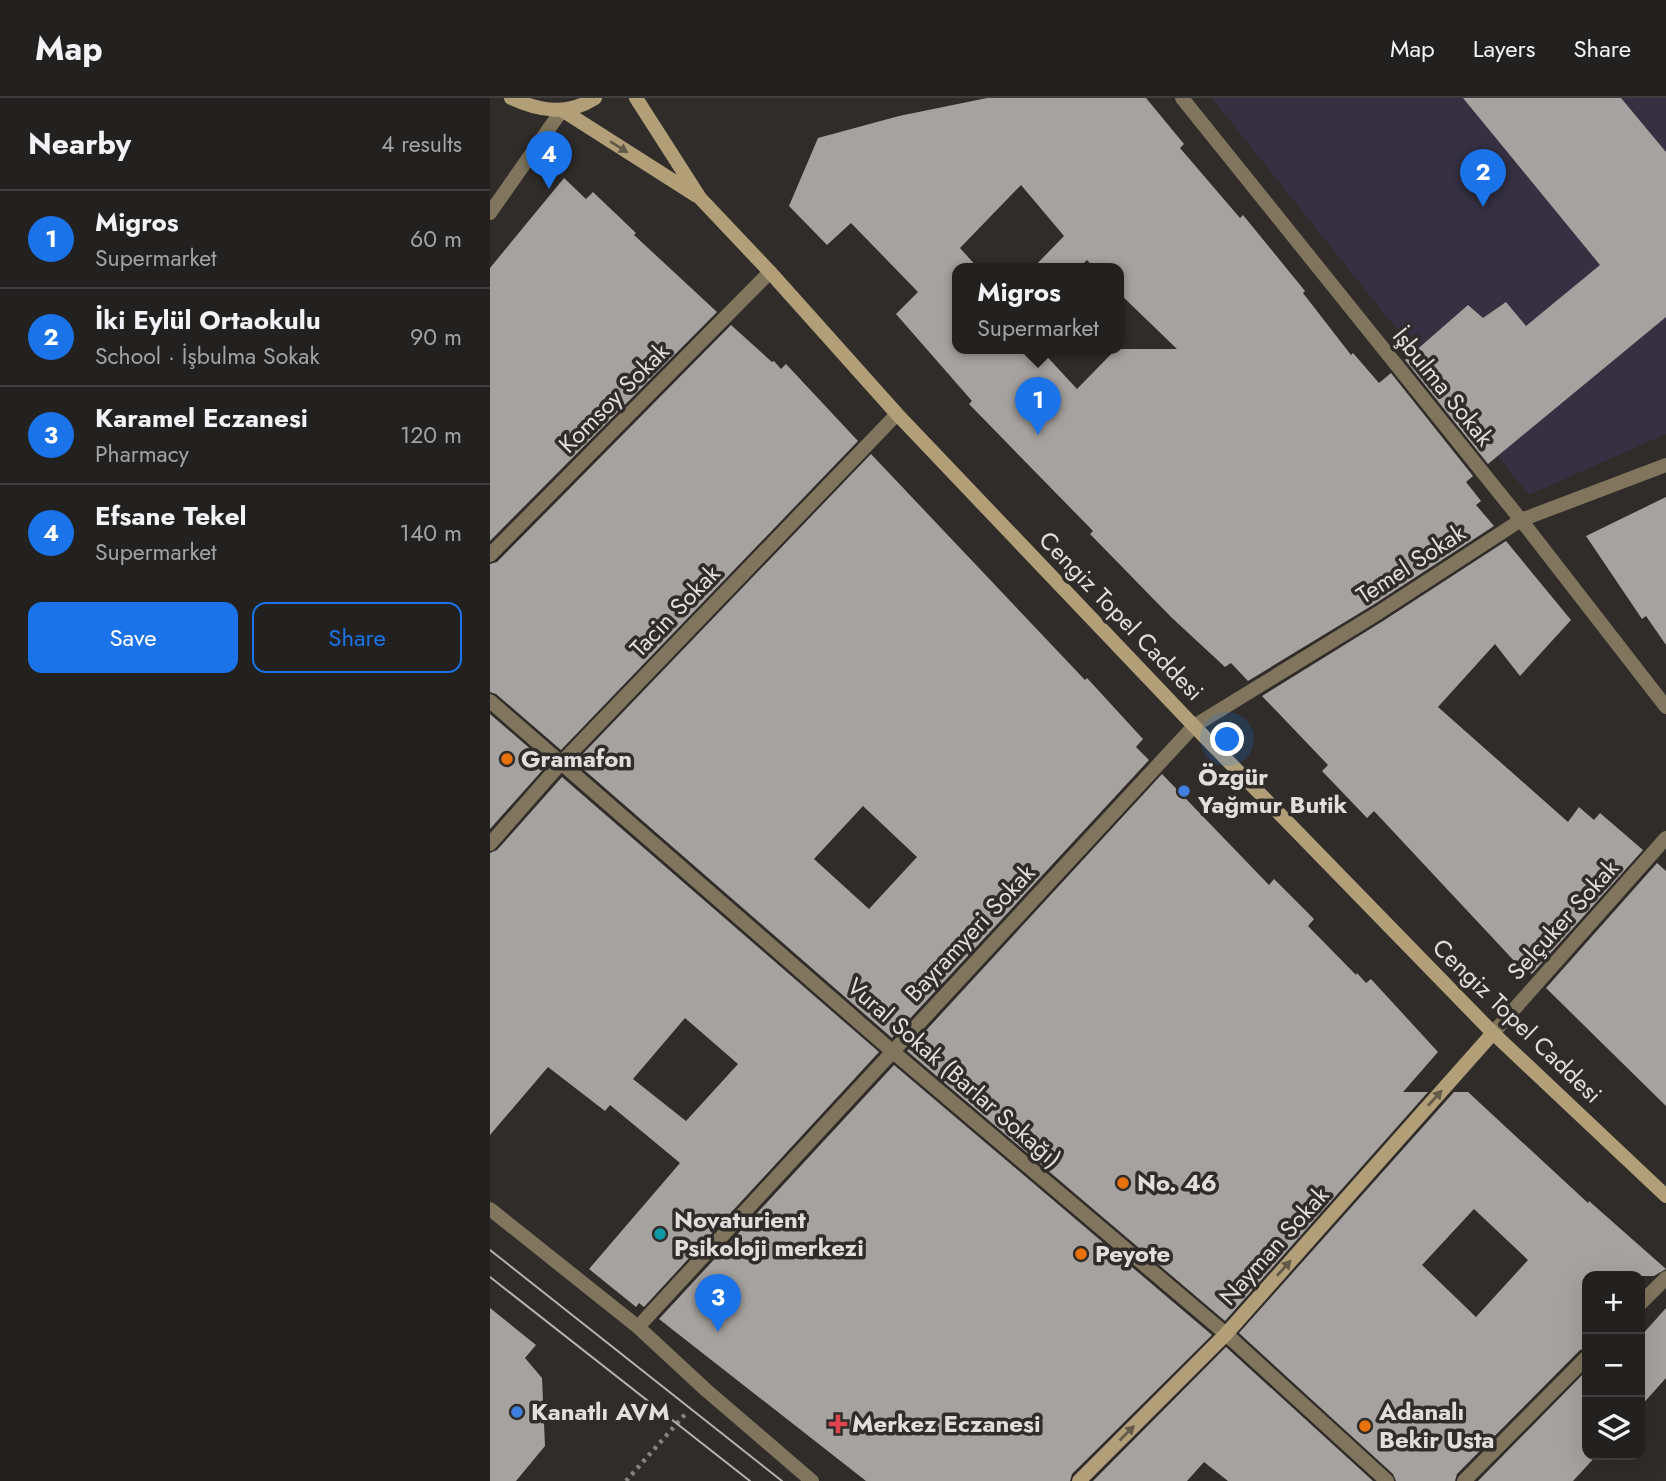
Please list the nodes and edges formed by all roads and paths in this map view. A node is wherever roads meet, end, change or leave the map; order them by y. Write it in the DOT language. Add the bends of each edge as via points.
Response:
graph roads {
  1 [pos="511,98"];
  2 [pos="595,98"];
  3 [pos="636,98"];
  4 [pos="1182,98"];
  5 [pos="562,110"];
  6 [pos="700,198"];
  7 [pos="490,213"];
  8 [pos="770,272"];
  9 [pos="897,414"];
  10 [pos="1666,465"];
  11 [pos="1521,520"];
  12 [pos="490,555"];
  13 [pos="490,701"];
  14 [pos="1666,707"];
  15 [pos="1194,726"];
  16 [pos="562,762"];
  17 [pos="1666,838"];
  18 [pos="490,844"];
  19 [pos="1493,1033"];
  20 [pos="892,1051"];
  21 [pos="1666,1196"];
  22 [pos="490,1209"];
  23 [pos="1666,1278"];
  24 [pos="1645,1299"];
  25 [pos="638,1327"];
  26 [pos="1226,1334"];
  27 [pos="1582,1362"];
  28 [pos="706,1390"];
  29 [pos="626,1481"];
  30 [pos="812,1481"];
  31 [pos="1079,1481"];
  32 [pos="1387,1481"];
  33 [pos="1464,1481"];
  1 -- 5 [label="main road" via="535,109"];
  2 -- 5 [label="main road"];
  3 -- 6 [label="main road, Cengiz Topel Caddesi"];
  4 -- 11 [label="street, İşbulma Sokak"];
  5 -- 6 [label="main road, one-way"];
  5 -- 7 [label="street"];
  6 -- 8 [label="main road, Cengiz Topel Caddesi"];
  8 -- 9 [label="main road, Cengiz Topel Caddesi"];
  8 -- 12 [label="street, Komsoy Sokak"];
  9 -- 15 [label="main road, Cengiz Topel Caddesi"];
  9 -- 16 [label="street, Tacin Sokak"];
  10 -- 11 [label="street, Temel Sokak"];
  11 -- 14 [label="street, İşbulma Sokak"];
  11 -- 15 [label="street, Temel Sokak"];
  13 -- 16 [label="street, Vural Sokak (Barlar Sokağı)"];
  15 -- 19 [label="main road, Cengiz Topel Caddesi"];
  15 -- 20 [label="street, Bayramyeri Sokak"];
  16 -- 18 [label="street, Tacin Sokak"];
  16 -- 20 [label="street, Vural Sokak (Barlar Sokağı)"];
  17 -- 19 [label="street, Selçuker Sokak"];
  19 -- 21 [label="main road, Cengiz Topel Caddesi"];
  26 -- 19 [label="main road, Nayman Sokak, one-way"];
  20 -- 25 [label="street, Bayramyeri Sokak"];
  20 -- 26 [label="street, Vural Sokak (Barlar Sokağı)"];
  22 -- 25 [label="street"];
  23 -- 24 [label="street"];
  25 -- 28 [label="street"];
  31 -- 26 [label="main road, Nayman Sokak, one-way"];
  26 -- 32 [label="street, Vural Sokak (Barlar Sokağı)"];
  27 -- 33 [label="street"];
  28 -- 29 [label="path"];
  28 -- 30 [label="street"];
}
